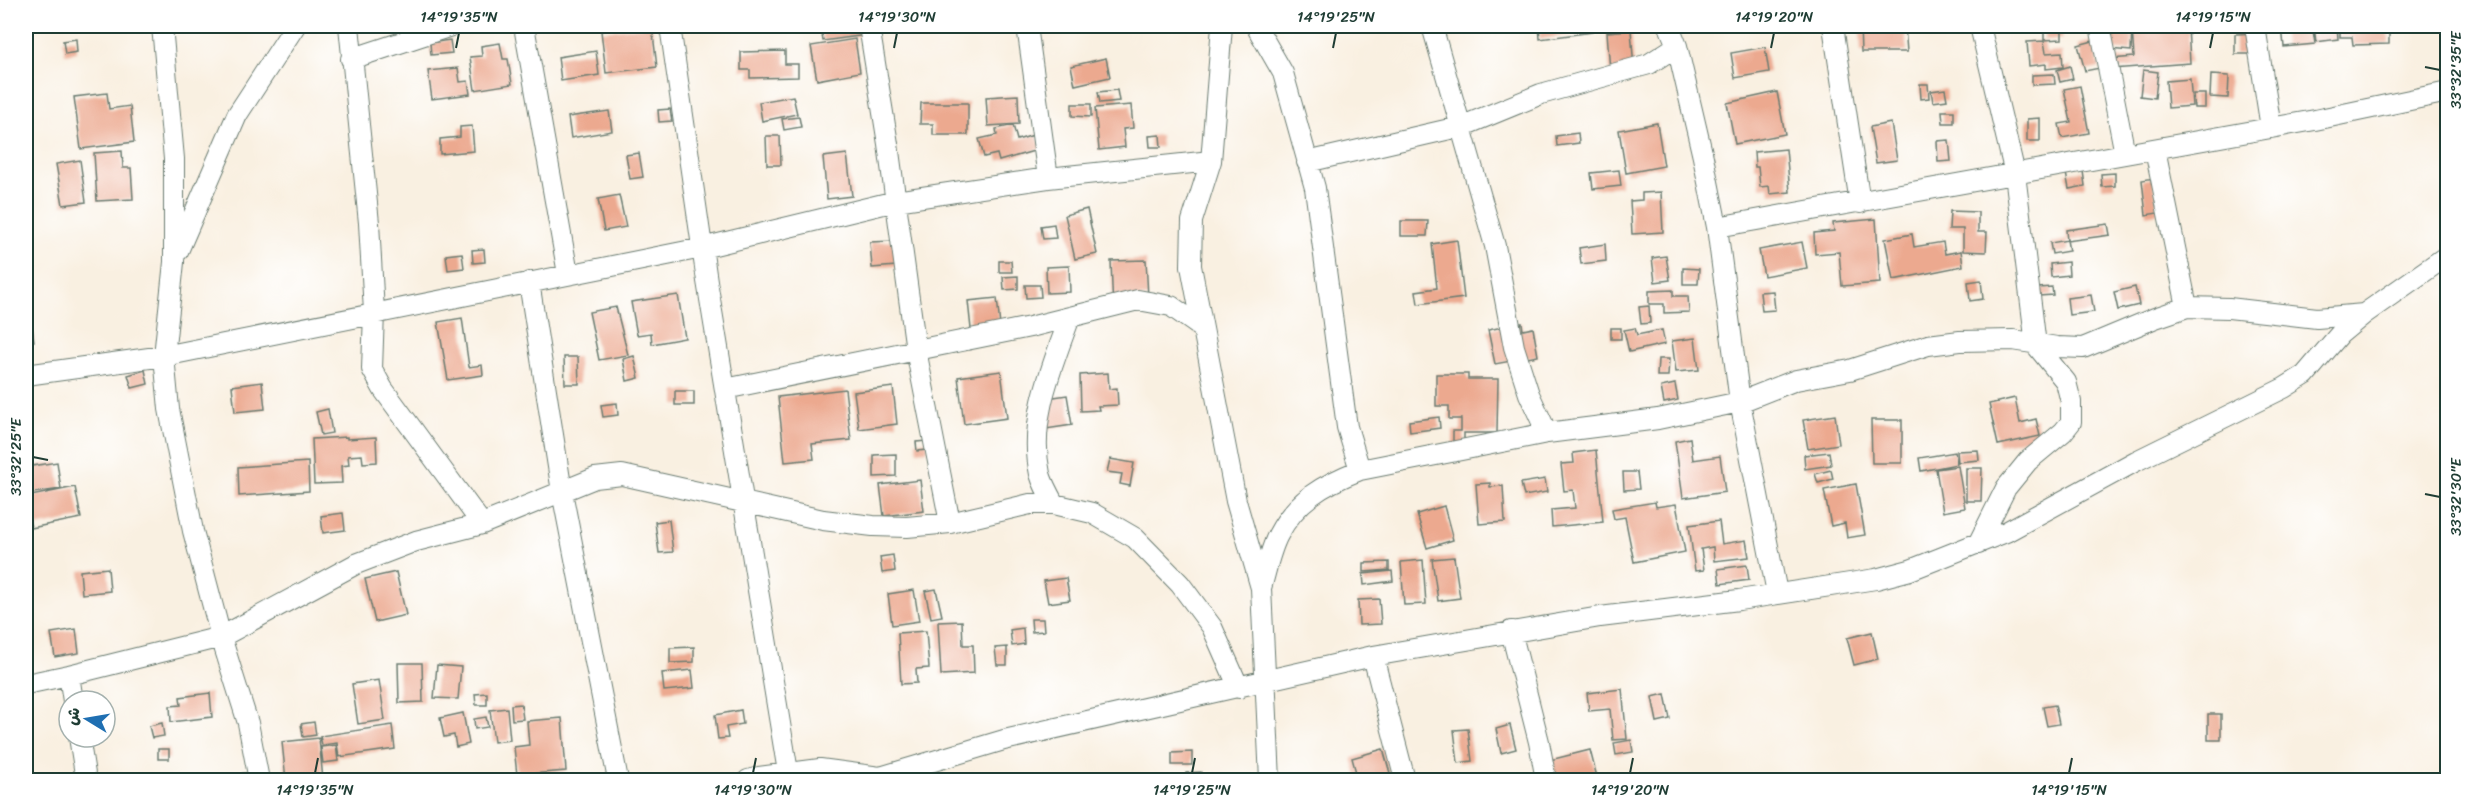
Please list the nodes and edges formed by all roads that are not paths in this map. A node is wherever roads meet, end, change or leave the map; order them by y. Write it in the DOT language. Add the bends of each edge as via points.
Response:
graph roads {
  1 [pos="162,26"];
  2 [pos="295,26"];
  3 [pos="349,26"];
  4 [pos="451,26"];
  5 [pos="524,26"];
  6 [pos="670,26"];
  7 [pos="868,26"];
  8 [pos="1028,26"];
  9 [pos="1222,26"];
  10 [pos="1256,26"];
  11 [pos="1432,26"];
  12 [pos="1669,26"];
  13 [pos="1833,26"];
  14 [pos="1982,26"];
  15 [pos="2100,26"];
  16 [pos="2255,26"];
  17 [pos="1677,46"];
  18 [pos="351,59"];
  19 [pos="2448,92"];
  20 [pos="1463,126"];
  21 [pos="2271,128"];
  22 [pos="2155,149"];
  23 [pos="2125,154"];
  24 [pos="1211,161"];
  25 [pos="1307,162"];
  26 [pos="2014,174"];
  27 [pos="1048,178"];
  28 [pos="896,201"];
  29 [pos="1860,203"];
  30 [pos="1716,227"];
  31 [pos="702,248"];
  32 [pos="2448,255"];
  33 [pos="174,262"];
  34 [pos="568,274"];
  35 [pos="529,282"];
  36 [pos="2187,308"];
  37 [pos="374,312"];
  38 [pos="2364,314"];
  39 [pos="1070,317"];
  40 [pos="1202,328"];
  41 [pos="2036,345"];
  42 [pos="916,350"];
  43 [pos="164,356"];
  44 [pos="26,375"];
  45 [pos="725,389"];
  46 [pos="1740,402"];
  47 [pos="1547,433"];
  48 [pos="1360,470"];
  49 [pos="562,492"];
  50 [pos="743,501"];
  51 [pos="1054,504"];
  52 [pos="950,523"];
  53 [pos="482,524"];
  54 [pos="1978,544"];
  55 [pos="1261,588"];
  56 [pos="1777,594"];
  57 [pos="1511,631"];
  58 [pos="221,637"];
  59 [pos="1373,656"];
  60 [pos="69,675"];
  61 [pos="1264,682"];
  62 [pos="26,684"];
  63 [pos="1239,688"];
  64 [pos="71,689"];
  65 [pos="81,749"];
  66 [pos="788,772"];
  67 [pos="86,780"];
  68 [pos="259,780"];
  69 [pos="618,780"];
  70 [pos="748,780"];
  71 [pos="1270,780"];
  72 [pos="1405,780"];
  73 [pos="1546,780"];
  1 -- 33 [label="street" via="174,159"];
  2 -- 33 [label="street" via="237,115"];
  3 -- 18 [label="street"];
  4 -- 18 [label="street"];
  5 -- 34 [label="street"];
  6 -- 31 [label="street"];
  7 -- 28 [label="street"];
  8 -- 27 [label="street"];
  9 -- 24 [label="street"];
  10 -- 25 [label="street" via="1283,73"];
  11 -- 20 [label="street"];
  12 -- 17 [label="street"];
  13 -- 29 [label="street"];
  14 -- 26 [label="street"];
  15 -- 23 [label="street"];
  16 -- 21 [label="street"];
  17 -- 20 [label="street" via="1649,64 1541,94"];
  17 -- 30 [label="street"];
  18 -- 37 [label="street" via="369,223"];
  19 -- 21 [label="street"];
  20 -- 25 [label="street"];
  20 -- 47 [label="street" via="1495,246 1514,347"];
  21 -- 22 [label="street"];
  22 -- 23 [label="street"];
  22 -- 36 [label="street"];
  23 -- 26 [label="street"];
  24 -- 27 [label="street"];
  24 -- 40 [label="street" via="1192,221 1191,266"];
  25 -- 48 [label="street" via="1315,188 1347,426"];
  26 -- 29 [label="street"];
  26 -- 41 [label="street"];
  27 -- 28 [label="street"];
  28 -- 31 [label="street"];
  28 -- 42 [label="street"];
  29 -- 30 [label="street"];
  30 -- 46 [label="street"];
  31 -- 34 [label="street"];
  31 -- 45 [label="street"];
  32 -- 38 [label="street"];
  33 -- 43 [label="street"];
  34 -- 35 [label="street"];
  35 -- 37 [label="street"];
  35 -- 49 [label="street"];
  36 -- 38 [label="street" via="2229,308 2317,318"];
  36 -- 41 [label="street" via="2083,348"];
  37 -- 43 [label="street"];
  37 -- 53 [label="street" via="372,369"];
  38 -- 54 [label="street" via="2340,334 2306,375"];
  39 -- 40 [label="street" via="1138,300 1171,306"];
  39 -- 42 [label="street"];
  39 -- 51 [label="street" via="1045,389 1037,431 1041,477"];
  40 -- 55 [label="street" via="1236,501"];
  41 -- 46 [label="street" via="2013,340 1928,345 1850,370 1796,380"];
  41 -- 54 [label="street" via="2066,382 2071,422 2028,461 2006,488"];
  42 -- 45 [label="street"];
  42 -- 52 [label="street"];
  43 -- 44 [label="street"];
  43 -- 58 [label="street" via="169,409 193,531"];
  45 -- 50 [label="street"];
  46 -- 47 [label="street" via="1658,419"];
  46 -- 56 [label="street"];
  47 -- 48 [label="street"];
  48 -- 55 [label="street" via="1332,481 1296,506 1277,536"];
  49 -- 50 [label="street" via="595,478 622,475"];
  49 -- 53 [label="street"];
  49 -- 69 [label="street"];
  50 -- 52 [label="street" via="823,520 873,526"];
  50 -- 66 [label="street"];
  51 -- 52 [label="street" via="1004,508"];
  51 -- 63 [label="street" via="1092,513 1136,538 1180,584 1212,627"];
  53 -- 58 [label="street" via="416,541 356,564"];
  54 -- 56 [label="street" via="1876,579"];
  55 -- 61 [label="street"];
  56 -- 57 [label="street"];
  57 -- 59 [label="street"];
  57 -- 73 [label="street"];
  58 -- 60 [label="street"];
  58 -- 68 [label="street" via="248,723"];
  59 -- 61 [label="street"];
  59 -- 72 [label="street"];
  60 -- 62 [label="street"];
  60 -- 64 [label="street"];
  61 -- 63 [label="street"];
  61 -- 71 [label="street"];
  63 -- 66 [label="street" via="1004,740 880,777 820,770"];
  65 -- 67 [label="street"];
  66 -- 70 [label="street"];
}
